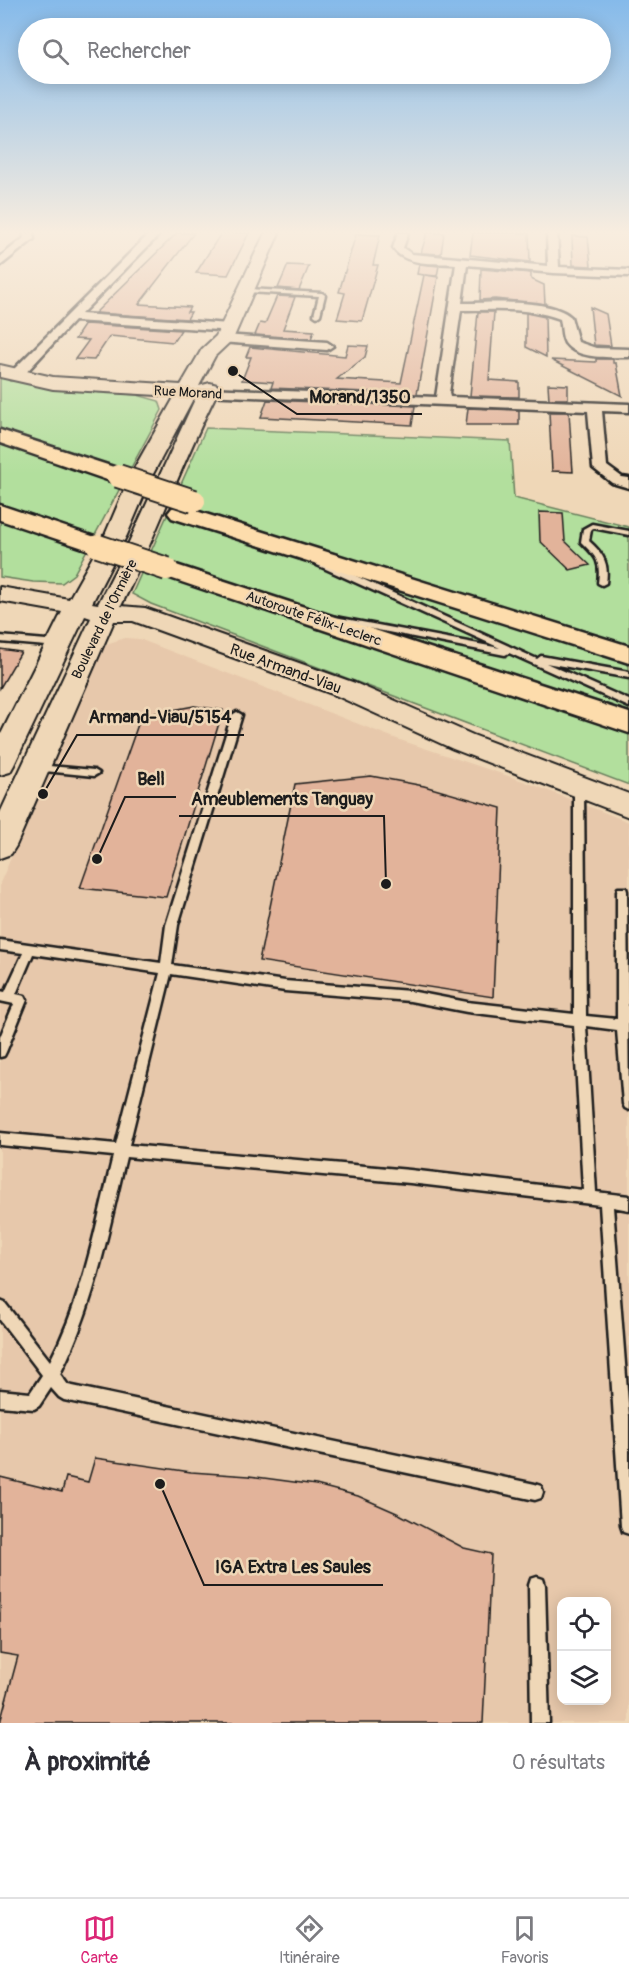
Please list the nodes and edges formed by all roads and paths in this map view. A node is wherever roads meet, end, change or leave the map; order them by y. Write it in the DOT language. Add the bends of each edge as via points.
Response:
graph roads {
  1 [pos="74,313"];
  2 [pos="236,313"];
  3 [pos="454,313"];
  4 [pos="559,313"];
  5 [pos="70,317"];
  6 [pos="227,333"];
  7 [pos="327,346"];
  8 [pos="629,353"];
  9 [pos="8,373"];
  10 [pos="209,381"];
  11 [pos="444,402"];
  12 [pos="595,406"];
  13 [pos="629,408"];
  14 [pos="0,436"];
  15 [pos="0,456"];
  16 [pos="114,483"];
  17 [pos="629,483"];
  18 [pos="187,507"];
  19 [pos="0,512"];
  20 [pos="0,521"];
  21 [pos="629,533"];
  22 [pos="270,541"];
  23 [pos="98,546"];
  24 [pos="602,583"];
  25 [pos="0,594"];
  26 [pos="77,607"];
  27 [pos="291,610"];
  28 [pos="105,614"];
  29 [pos="0,639"];
  30 [pos="59,644"];
  31 [pos="525,656"];
  32 [pos="626,656"];
  33 [pos="629,704"];
  34 [pos="237,716"];
  35 [pos="629,723"];
  36 [pos="8,739"];
  37 [pos="36,768"];
  38 [pos="94,773"];
  39 [pos="579,787"];
  40 [pos="629,806"];
  41 [pos="0,846"];
  42 [pos="622,891"];
  43 [pos="0,945"];
  44 [pos="29,951"];
  45 [pos="166,970"];
  46 [pos="4,997"];
  47 [pos="580,1019"];
  48 [pos="626,1025"];
  49 [pos="0,1052"];
  50 [pos="629,1104"];
  51 [pos="0,1139"];
  52 [pos="120,1152"];
  53 [pos="590,1197"];
  54 [pos="606,1199"];
  55 [pos="629,1203"];
  56 [pos="0,1308"];
  57 [pos="52,1376"];
  58 [pos="0,1398"];
  59 [pos="535,1492"];
  60 [pos="629,1526"];
  61 [pos="537,1585"];
  62 [pos="540,1723"];
  1 -- 5 [label="street"];
  2 -- 6 [label="main road"];
  3 -- 11 [label="street"];
  4 -- 8 [label="street" via="565,317 571,342 578,348"];
  5 -- 6 [label="street"];
  5 -- 9 [label="street"];
  6 -- 7 [label="street"];
  6 -- 10 [label="main road" via="228,355"];
  6 -- 10 [label="main road" via="208,353"];
  9 -- 10 [label="main road, Rue Morand" via="87,386"];
  10 -- 11 [label="street, Rue Morand"];
  10 -- 26 [label="main road, Boulevard de l'Ormière" via="142,474 116,535"];
  10 -- 28 [label="main road, Boulevard de l'Ormière" via="136,553"];
  11 -- 12 [label="street, Rue Morand"];
  12 -- 13 [label="street, Rue Morand"];
  12 -- 17 [label="street" via="600,468"];
  14 -- 16 [label="highway"];
  15 -- 16 [label="highway"];
  16 -- 18 [label="highway"];
  18 -- 22 [label="highway"];
  18 -- 32 [label="highway" via="407,573"];
  19 -- 23 [label="highway, Autoroute Félix-Leclerc"];
  20 -- 23 [label="highway"];
  21 -- 24 [label="lane" via="591,526 587,530 585,542 599,554 605,567"];
  22 -- 31 [label="lane"];
  22 -- 32 [label="highway"];
  23 -- 27 [label="highway, Autoroute Félix-Leclerc, bridge"];
  25 -- 26 [label="main road, Rue Armand-Viau"];
  26 -- 28 [label="main road, Rue Armand-Viau"];
  26 -- 30 [label="main road, Boulevard de l'Ormière"];
  27 -- 31 [label="lane"];
  27 -- 35 [label="highway, Autoroute Félix-Leclerc"];
  28 -- 37 [label="main road, Boulevard de l'Ormière"];
  28 -- 39 [label="main road, Rue Armand-Viau" via="128,629 295,690 375,718 463,742"];
  29 -- 30 [label="lane"];
  30 -- 36 [label="main road, Boulevard de l'Ormière"];
  31 -- 32 [label="lane"];
  31 -- 33 [label="lane"];
  34 -- 45 [label="lane" via="172,925"];
  37 -- 38 [label="lane"];
  37 -- 41 [label="main road, Boulevard de l'Ormière"];
  39 -- 40 [label="main road, Rue Armand-Viau"];
  39 -- 47 [label="lane"];
  42 -- 48 [label="lane"];
  43 -- 44 [label="lane"];
  44 -- 45 [label="lane"];
  44 -- 46 [label="lane"];
  45 -- 47 [label="lane"];
  45 -- 52 [label="lane"];
  46 -- 49 [label="lane" via="21,1000"];
  47 -- 48 [label="lane"];
  47 -- 53 [label="lane"];
  48 -- 50 [label="lane"];
  51 -- 52 [label="lane"];
  52 -- 53 [label="lane" via="394,1174"];
  52 -- 57 [label="lane" via="87,1285 69,1341"];
  53 -- 54 [label="lane"];
  54 -- 55 [label="lane"];
  54 -- 60 [label="lane"];
  56 -- 57 [label="lane"];
  57 -- 58 [label="lane" via="34,1401"];
  57 -- 59 [label="lane" via="64,1392"];
  61 -- 62 [label="lane"];
}
